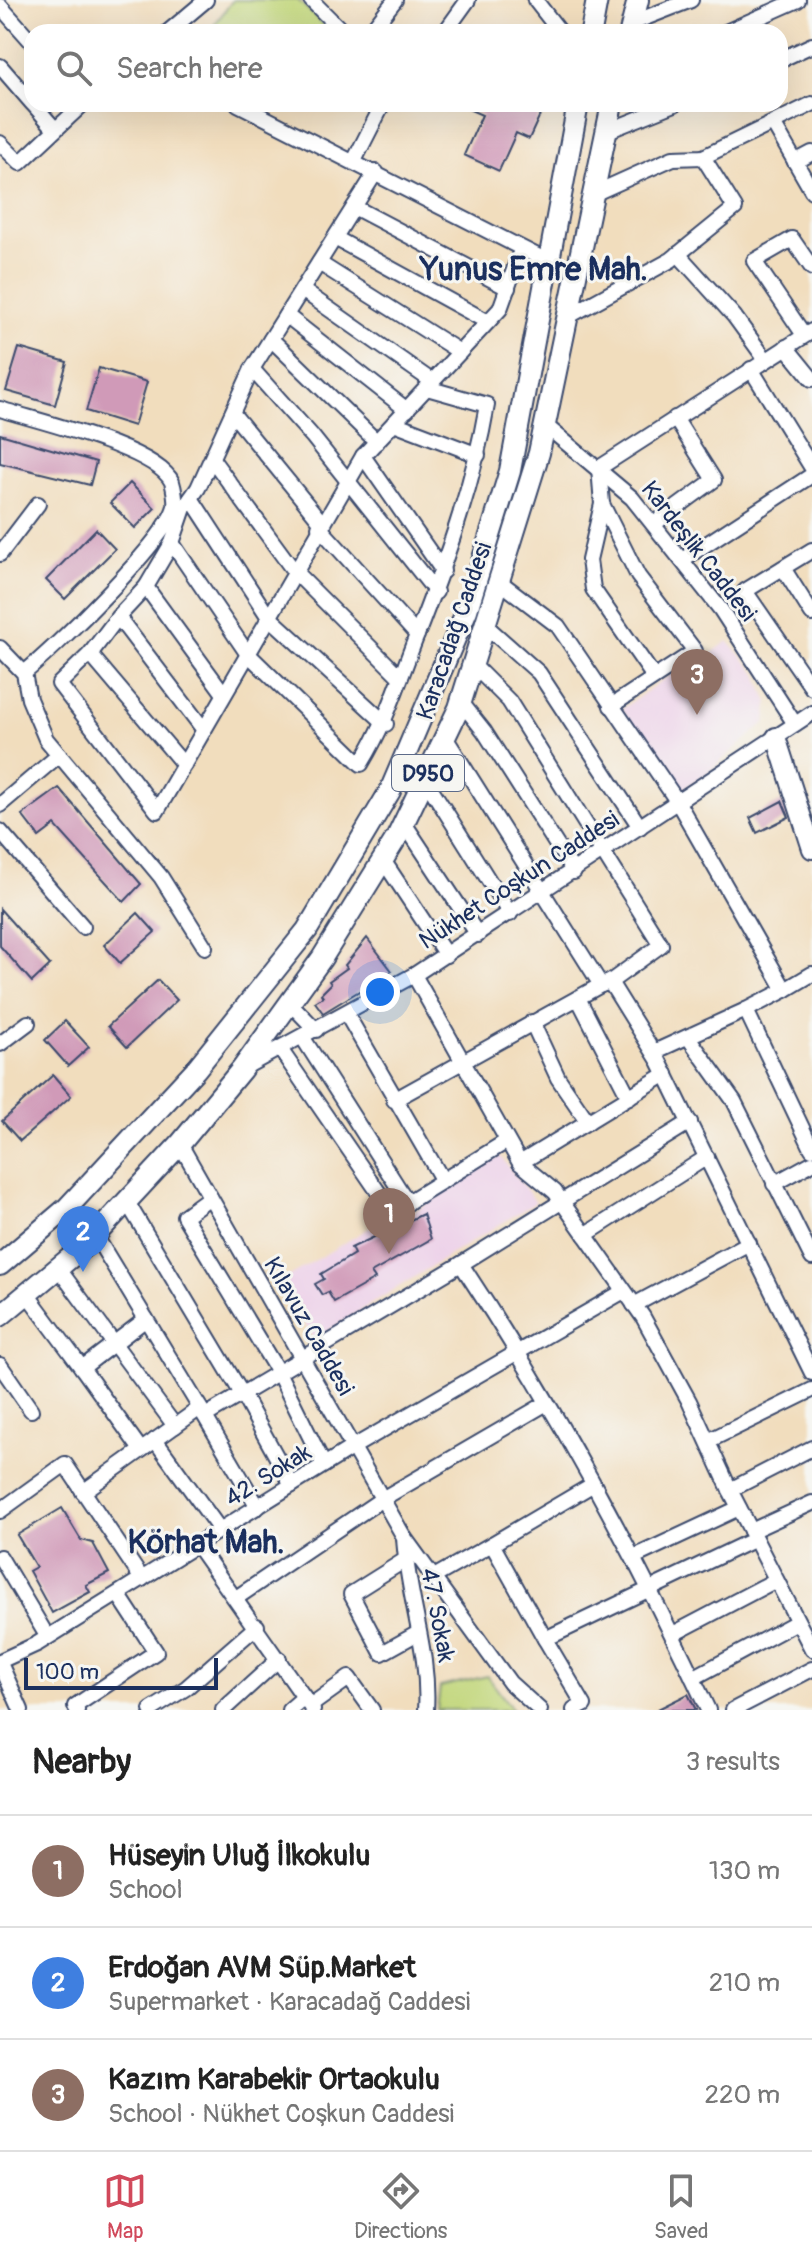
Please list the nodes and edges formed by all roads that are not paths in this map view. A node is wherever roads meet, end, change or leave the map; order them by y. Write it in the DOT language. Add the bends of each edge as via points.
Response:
graph roads {
  1 [pos="6,0"];
  2 [pos="206,0"];
  3 [pos="311,0"];
  4 [pos="395,0"];
  5 [pos="468,0"];
  6 [pos="535,0"];
  7 [pos="597,0"];
  8 [pos="638,0"];
  9 [pos="691,0"];
  10 [pos="798,0"];
  11 [pos="189,5"];
  12 [pos="0,6"];
  13 [pos="174,24"];
  14 [pos="335,24"];
  15 [pos="376,24"];
  16 [pos="451,24"];
  17 [pos="554,24"];
  18 [pos="592,24"];
  19 [pos="632,24"];
  20 [pos="640,24"];
  21 [pos="744,24"];
  22 [pos="24,33"];
  23 [pos="812,45"];
  24 [pos="788,56"];
  25 [pos="0,66"];
  26 [pos="24,94"];
  27 [pos="812,104"];
  28 [pos="40,112"];
  29 [pos="74,112"];
  30 [pos="254,112"];
  31 [pos="379,112"];
  32 [pos="577,112"];
  33 [pos="610,112"];
  34 [pos="655,112"];
  35 [pos="774,125"];
  36 [pos="55,129"];
  37 [pos="605,132"];
  38 [pos="0,143"];
  39 [pos="812,153"];
  40 [pos="703,157"];
  41 [pos="354,161"];
  42 [pos="795,162"];
  43 [pos="376,172"];
  44 [pos="812,191"];
  45 [pos="593,194"];
  46 [pos="354,207"];
  47 [pos="335,238"];
  48 [pos="521,250"];
  49 [pos="678,254"];
  50 [pos="549,262"];
  51 [pos="319,263"];
  52 [pos="812,268"];
  53 [pos="508,288"];
  54 [pos="302,290"];
  55 [pos="286,315"];
  56 [pos="567,317"];
  57 [pos="488,322"];
  58 [pos="808,333"];
  59 [pos="271,339"];
  60 [pos="786,347"];
  61 [pos="460,352"];
  62 [pos="766,360"];
  63 [pos="252,369"];
  64 [pos="751,369"];
  65 [pos="812,379"];
  66 [pos="430,385"];
  67 [pos="0,409"];
  68 [pos="407,410"];
  69 [pos="233,414"];
  70 [pos="675,418"];
  71 [pos="394,423"];
  72 [pos="545,425"];
  73 [pos="377,442"];
  74 [pos="478,455"];
  75 [pos="363,456"];
  76 [pos="212,459"];
  77 [pos="599,468"];
  78 [pos="812,468"];
  79 [pos="812,475"];
  80 [pos="347,482"];
  81 [pos="191,498"];
  82 [pos="38,504"];
  83 [pos="602,504"];
  84 [pos="654,524"];
  85 [pos="321,525"];
  86 [pos="172,543"];
  87 [pos="812,550"];
  88 [pos="0,554"];
  89 [pos="682,560"];
  90 [pos="783,568"];
  91 [pos="294,571"];
  92 [pos="443,571"];
  93 [pos="500,582"];
  94 [pos="146,587"];
  95 [pos="436,592"];
  96 [pos="812,614"];
  97 [pos="268,616"];
  98 [pos="118,617"];
  99 [pos="486,626"];
  100 [pos="417,635"];
  101 [pos="0,648"];
  102 [pos="247,653"];
  103 [pos="90,654"];
  104 [pos="473,665"];
  105 [pos="24,673"];
  106 [pos="400,677"];
  107 [pos="654,677"];
  108 [pos="812,688"];
  109 [pos="224,694"];
  110 [pos="461,702"];
  111 [pos="611,706"];
  112 [pos="812,713"];
  113 [pos="386,724"];
  114 [pos="795,724"];
  115 [pos="204,730"];
  116 [pos="445,737"];
  117 [pos="776,737"];
  118 [pos="59,755"];
  119 [pos="184,765"];
  120 [pos="425,779"];
  121 [pos="677,801"];
  122 [pos="0,805"];
  123 [pos="404,823"];
  124 [pos="640,827"];
  125 [pos="0,831"];
  126 [pos="812,849"];
  127 [pos="604,851"];
  128 [pos="383,860"];
  129 [pos="574,872"];
  130 [pos="544,892"];
  131 [pos="510,914"];
  132 [pos="83,927"];
  133 [pos="478,935"];
  134 [pos="205,947"];
  135 [pos="446,955"];
  136 [pos="812,974"];
  137 [pos="414,975"];
  138 [pos="606,984"];
  139 [pos="785,990"];
  140 [pos="578,998"];
  141 [pos="290,1003"];
  142 [pos="746,1010"];
  143 [pos="346,1013"];
  144 [pos="532,1022"];
  145 [pos="28,1023"];
  146 [pos="316,1030"];
  147 [pos="688,1037"];
  148 [pos="303,1038"];
  149 [pos="0,1044"];
  150 [pos="280,1049"];
  151 [pos="654,1052"];
  152 [pos="461,1060"];
  153 [pos="242,1069"];
  154 [pos="666,1074"];
  155 [pos="629,1097"];
  156 [pos="394,1100"];
  157 [pos="588,1122"];
  158 [pos="690,1122"];
  159 [pos="507,1141"];
  160 [pos="180,1144"];
  161 [pos="812,1149"];
  162 [pos="707,1157"];
  163 [pos="520,1163"];
  164 [pos="812,1163"];
  165 [pos="443,1181"];
  166 [pos="774,1184"];
  167 [pos="210,1197"];
  168 [pos="127,1202"];
  169 [pos="562,1202"];
  170 [pos="408,1203"];
  171 [pos="95,1235"];
  172 [pos="585,1235"];
  173 [pos="749,1243"];
  174 [pos="812,1258"];
  175 [pos="461,1264"];
  176 [pos="0,1265"];
  177 [pos="58,1268"];
  178 [pos="624,1291"];
  179 [pos="27,1294"];
  180 [pos="634,1305"];
  181 [pos="0,1316"];
  182 [pos="146,1319"];
  183 [pos="115,1343"];
  184 [pos="519,1351"];
  185 [pos="302,1358"];
  186 [pos="0,1365"];
  187 [pos="82,1368"];
  188 [pos="278,1372"];
  189 [pos="812,1373"];
  190 [pos="812,1390"];
  191 [pos="242,1394"];
  192 [pos="547,1403"];
  193 [pos="31,1410"];
  194 [pos="202,1412"];
  195 [pos="175,1426"];
  196 [pos="155,1440"];
  197 [pos="708,1441"];
  198 [pos="353,1447"];
  199 [pos="812,1448"];
  200 [pos="141,1450"];
  201 [pos="324,1465"];
  202 [pos="292,1485"];
  203 [pos="592,1485"];
  204 [pos="730,1490"];
  205 [pos="83,1492"];
  206 [pos="382,1499"];
  207 [pos="812,1503"];
  208 [pos="258,1507"];
  209 [pos="739,1508"];
  210 [pos="0,1511"];
  211 [pos="220,1530"];
  212 [pos="402,1533"];
  213 [pos="753,1535"];
  214 [pos="492,1544"];
  215 [pos="197,1545"];
  216 [pos="634,1557"];
  217 [pos="0,1560"];
  218 [pos="405,1560"];
  219 [pos="432,1578"];
  220 [pos="142,1579"];
  221 [pos="776,1580"];
  222 [pos="652,1589"];
  223 [pos="118,1594"];
  224 [pos="236,1598"];
  225 [pos="797,1622"];
  226 [pos="257,1626"];
  227 [pos="418,1633"];
  228 [pos="673,1634"];
  229 [pos="47,1636"];
  230 [pos="545,1639"];
  231 [pos="812,1649"];
  232 [pos="279,1659"];
  233 [pos="0,1662"];
  234 [pos="812,1669"];
  235 [pos="693,1678"];
  236 [pos="309,1704"];
  237 [pos="76,1708"];
  238 [pos="21,1710"];
  239 [pos="151,1710"];
  240 [pos="223,1710"];
  241 [pos="289,1710"];
  242 [pos="372,1710"];
  243 [pos="426,1710"];
  244 [pos="540,1710"];
  245 [pos="574,1710"];
  246 [pos="708,1710"];
  247 [pos="733,1710"];
  1 -- 12 [label="street"];
  2 -- 11 [label="street"];
  3 -- 14 [label="street"];
  4 -- 15 [label="street"];
  5 -- 16 [label="street"];
  6 -- 17 [label="street"];
  7 -- 18 [label="highway"];
  8 -- 19 [label="highway"];
  9 -- 20 [label="street"];
  10 -- 21 [label="street"];
  11 -- 13 [label="street"];
  12 -- 22 [label="street"];
  23 -- 24 [label="street"];
  25 -- 26 [label="street"];
  27 -- 35 [label="street"];
  28 -- 36 [label="street"];
  29 -- 36 [label="street"];
  30 -- 41 [label="street"];
  31 -- 41 [label="street"];
  32 -- 50 [label="highway, Karacadağ Caddesi / D950"];
  33 -- 37 [label="highway, Karacadağ Caddesi / D950"];
  34 -- 37 [label="street"];
  35 -- 40 [label="street"];
  35 -- 42 [label="street"];
  36 -- 38 [label="street" via="20,163"];
  37 -- 45 [label="highway, Karacadağ Caddesi / D950"];
  39 -- 42 [label="street"];
  40 -- 45 [label="street" via="673,158"];
  40 -- 49 [label="street" via="735,208"];
  41 -- 43 [label="street"];
  42 -- 44 [label="street"];
  43 -- 46 [label="street"];
  43 -- 48 [label="street"];
  45 -- 56 [label="highway, Karacadağ Caddesi / D950"];
  46 -- 47 [label="street"];
  46 -- 53 [label="street"];
  47 -- 51 [label="street"];
  47 -- 57 [label="street"];
  48 -- 50 [label="street"];
  48 -- 53 [label="street"];
  49 -- 56 [label="street"];
  49 -- 62 [label="street"];
  50 -- 176 [label="highway, Karacadağ Caddesi / D950" via="510,471 467,610 390,791 307,930 196,1069 67,1208"];
  51 -- 54 [label="street"];
  51 -- 61 [label="street"];
  52 -- 58 [label="street" via="792,239 754,261"];
  53 -- 57 [label="street"];
  54 -- 55 [label="street"];
  54 -- 66 [label="street"];
  55 -- 59 [label="street"];
  55 -- 68 [label="street"];
  56 -- 72 [label="highway, Karacadağ Caddesi / D950"];
  57 -- 61 [label="street"];
  58 -- 60 [label="street"];
  59 -- 63 [label="street"];
  59 -- 73 [label="street"];
  60 -- 62 [label="street"];
  60 -- 65 [label="street"];
  61 -- 66 [label="street"];
  62 -- 64 [label="street"];
  63 -- 69 [label="street"];
  63 -- 80 [label="street"];
  64 -- 70 [label="street"];
  64 -- 78 [label="street"];
  66 -- 68 [label="street"];
  66 -- 74 [label="street" via="487,405"];
  67 -- 105 [label="street" via="120,446 156,466 172,482 176,505 163,529 79,624"];
  68 -- 71 [label="street"];
  69 -- 76 [label="street"];
  69 -- 85 [label="street"];
  70 -- 77 [label="street"];
  70 -- 84 [label="street" via="714,480"];
  71 -- 73 [label="street"];
  71 -- 74 [label="street"];
  72 -- 77 [label="street, Kardeşlik Caddesi"];
  72 -- 93 [label="highway, Karacadağ Caddesi / D950"];
  73 -- 75 [label="street"];
  74 -- 92 [label="street"];
  75 -- 80 [label="street"];
  75 -- 92 [label="street"];
  76 -- 81 [label="street"];
  76 -- 91 [label="street"];
  77 -- 83 [label="street"];
  77 -- 84 [label="street, Kardeşlik Caddesi"];
  79 -- 89 [label="street"];
  80 -- 85 [label="street"];
  80 -- 95 [label="street"];
  81 -- 86 [label="street"];
  81 -- 97 [label="street"];
  82 -- 88 [label="street"];
  83 -- 107 [label="street" via="589,560 593,589"];
  83 -- 107 [label="street" via="638,576 695,651"];
  84 -- 89 [label="street, Kardeşlik Caddesi"];
  85 -- 91 [label="street"];
  85 -- 100 [label="street"];
  86 -- 94 [label="street"];
  86 -- 102 [label="street"];
  87 -- 90 [label="street"];
  89 -- 114 [label="street, Kardeşlik Caddesi"];
  90 -- 96 [label="street"];
  90 -- 108 [label="street" via="745,591"];
  91 -- 97 [label="street"];
  91 -- 106 [label="street"];
  92 -- 95 [label="street"];
  93 -- 99 [label="highway, Karacadağ Caddesi / D950"];
  93 -- 111 [label="street" via="558,626"];
  94 -- 98 [label="street"];
  94 -- 109 [label="street"];
  95 -- 100 [label="street"];
  97 -- 102 [label="street"];
  97 -- 113 [label="street"];
  98 -- 103 [label="street"];
  98 -- 115 [label="street"];
  99 -- 104 [label="highway, Karacadağ Caddesi / D950"];
  99 -- 124 [label="street" via="539,673"];
  100 -- 106 [label="street"];
  101 -- 105 [label="street"];
  102 -- 109 [label="street"];
  102 -- 113 [label="street" via="361,764"];
  103 -- 119 [label="street"];
  103 -- 119 [label="street" via="59,684 157,811"];
  104 -- 110 [label="highway, Karacadağ Caddesi / D950"];
  104 -- 127 [label="street" via="509,701"];
  105 -- 118 [label="street" via="46,739"];
  106 -- 113 [label="street"];
  107 -- 111 [label="street"];
  109 -- 115 [label="street"];
  110 -- 116 [label="highway, Karacadağ Caddesi / D950"];
  110 -- 129 [label="street"];
  111 -- 121 [label="street"];
  112 -- 114 [label="street, Nükhet Coşkun Caddesi"];
  114 -- 117 [label="street, Nükhet Coşkun Caddesi"];
  115 -- 119 [label="street"];
  116 -- 120 [label="highway, Karacadağ Caddesi / D950"];
  116 -- 130 [label="street"];
  117 -- 121 [label="street, Nükhet Coşkun Caddesi"];
  117 -- 126 [label="main road"];
  118 -- 122 [label="street"];
  118 -- 134 [label="street" via="161,877"];
  120 -- 123 [label="highway, Karacadağ Caddesi / D950"];
  120 -- 131 [label="street"];
  121 -- 124 [label="street, Nükhet Coşkun Caddesi"];
  121 -- 139 [label="street"];
  123 -- 128 [label="highway, Karacadağ Caddesi / D950"];
  123 -- 133 [label="street"];
  124 -- 127 [label="street, Nükhet Coşkun Caddesi"];
  125 -- 132 [label="street"];
  127 -- 129 [label="street, Nükhet Coşkun Caddesi"];
  127 -- 138 [label="street" via="661,945"];
  128 -- 135 [label="street"];
  128 -- 141 [label="highway, Karacadağ Caddesi / D950"];
  129 -- 130 [label="street, Nükhet Coşkun Caddesi"];
  130 -- 131 [label="street, Nükhet Coşkun Caddesi"];
  130 -- 138 [label="street"];
  131 -- 133 [label="street, Nükhet Coşkun Caddesi"];
  133 -- 135 [label="street, Nükhet Coşkun Caddesi"];
  135 -- 137 [label="street, Nükhet Coşkun Caddesi"];
  136 -- 139 [label="street"];
  137 -- 143 [label="street, Nükhet Coşkun Caddesi"];
  137 -- 152 [label="street"];
  138 -- 140 [label="street"];
  138 -- 151 [label="street"];
  139 -- 142 [label="street"];
  140 -- 144 [label="street"];
  140 -- 155 [label="street"];
  141 -- 146 [label="street"];
  141 -- 153 [label="highway, Karacadağ Caddesi / D950"];
  142 -- 147 [label="street"];
  142 -- 161 [label="street"];
  143 -- 146 [label="street, Nükhet Coşkun Caddesi"];
  143 -- 156 [label="street"];
  144 -- 152 [label="street"];
  144 -- 157 [label="street" via="558,1078"];
  145 -- 149 [label="street"];
  146 -- 148 [label="street, Nükhet Coşkun Caddesi"];
  147 -- 151 [label="street"];
  147 -- 166 [label="street" via="734,1101"];
  148 -- 150 [label="street, Nükhet Coşkun Caddesi"];
  148 -- 170 [label="street"];
  150 -- 153 [label="street, Nükhet Coşkun Caddesi"];
  150 -- 170 [label="street" via="392,1212"];
  151 -- 154 [label="street"];
  152 -- 156 [label="street"];
  152 -- 159 [label="street"];
  153 -- 160 [label="highway, Karacadağ Caddesi / D950"];
  154 -- 155 [label="street"];
  154 -- 158 [label="street"];
  155 -- 157 [label="street"];
  156 -- 165 [label="street"];
  157 -- 163 [label="street"];
  158 -- 162 [label="street"];
  158 -- 169 [label="street"];
  159 -- 163 [label="street"];
  159 -- 165 [label="street"];
  160 -- 167 [label="street, Kılavuz Caddesi"];
  160 -- 168 [label="highway, Karacadağ Caddesi / D950"];
  162 -- 172 [label="street"];
  162 -- 173 [label="street"];
  163 -- 169 [label="street"];
  164 -- 166 [label="street"];
  165 -- 170 [label="street"];
  166 -- 174 [label="street"];
  167 -- 185 [label="street, Kılavuz Caddesi"];
  167 -- 188 [label="street" via="184,1216"];
  168 -- 171 [label="highway, Karacadağ Caddesi / D950"];
  168 -- 191 [label="street"];
  169 -- 172 [label="street"];
  169 -- 175 [label="street"];
  171 -- 177 [label="highway, Karacadağ Caddesi / D950"];
  171 -- 182 [label="street"];
  172 -- 178 [label="street"];
  173 -- 180 [label="street"];
  173 -- 189 [label="street"];
  175 -- 184 [label="street"];
  175 -- 185 [label="street"];
  177 -- 179 [label="highway, Karacadağ Caddesi / D950"];
  177 -- 183 [label="street"];
  178 -- 180 [label="street"];
  178 -- 184 [label="street, 42. Sokak"];
  179 -- 181 [label="highway, Karacadağ Caddesi / D950"];
  179 -- 187 [label="street"];
  180 -- 197 [label="street"];
  182 -- 183 [label="street"];
  182 -- 194 [label="street"];
  183 -- 187 [label="street"];
  183 -- 195 [label="street"];
  184 -- 192 [label="street"];
  184 -- 198 [label="street, 42. Sokak"];
  185 -- 188 [label="street"];
  185 -- 198 [label="street, Kılavuz Caddesi"];
  186 -- 193 [label="street"];
  187 -- 200 [label="street"];
  188 -- 191 [label="street"];
  188 -- 201 [label="street"];
  190 -- 197 [label="street"];
  191 -- 194 [label="street"];
  191 -- 202 [label="street"];
  192 -- 203 [label="street"];
  192 -- 206 [label="street"];
  194 -- 195 [label="street"];
  194 -- 208 [label="street"];
  195 -- 196 [label="street"];
  196 -- 200 [label="street"];
  196 -- 211 [label="street"];
  197 -- 204 [label="street"];
  198 -- 201 [label="street, 42. Sokak"];
  198 -- 206 [label="street, Kılavuz Caddesi"];
  199 -- 204 [label="street"];
  200 -- 205 [label="street"];
  201 -- 202 [label="street, 42. Sokak"];
  202 -- 208 [label="street, 42. Sokak"];
  203 -- 214 [label="street"];
  203 -- 216 [label="street"];
  204 -- 209 [label="street"];
  205 -- 210 [label="street" via="65,1464"];
  205 -- 220 [label="street"];
  206 -- 212 [label="street, Kılavuz Caddesi"];
  206 -- 224 [label="street"];
  207 -- 213 [label="street"];
  208 -- 211 [label="street, 42. Sokak"];
  209 -- 213 [label="street"];
  209 -- 216 [label="street"];
  211 -- 215 [label="street, 42. Sokak"];
  212 -- 218 [label="street, 47. Sokak"];
  212 -- 219 [label="street, Kılavuz Caddesi"];
  213 -- 221 [label="street"];
  213 -- 222 [label="street"];
  214 -- 219 [label="street"];
  214 -- 230 [label="street"];
  215 -- 220 [label="street, 42. Sokak"];
  215 -- 224 [label="street"];
  216 -- 222 [label="street"];
  217 -- 229 [label="street"];
  218 -- 227 [label="street, 47. Sokak"];
  218 -- 227 [label="street" via="351,1594 382,1653"];
  219 -- 244 [label="street, Kılavuz Caddesi" via="510,1683"];
  220 -- 223 [label="street, 42. Sokak"];
  221 -- 225 [label="street"];
  221 -- 228 [label="street"];
  222 -- 228 [label="street"];
  222 -- 230 [label="street"];
  223 -- 229 [label="street, 42. Sokak"];
  223 -- 237 [label="street" via="156,1652"];
  224 -- 226 [label="street"];
  225 -- 231 [label="street"];
  225 -- 235 [label="street"];
  226 -- 232 [label="street"];
  226 -- 239 [label="street" via="186,1688"];
  227 -- 243 [label="street, 47. Sokak" via="429,1675"];
  228 -- 235 [label="street"];
  229 -- 233 [label="street, 42. Sokak"];
  230 -- 245 [label="street" via="584,1705"];
  232 -- 236 [label="street"];
  232 -- 240 [label="street"];
  233 -- 238 [label="street"];
  234 -- 247 [label="street"];
  235 -- 246 [label="street"];
  236 -- 241 [label="street"];
  236 -- 242 [label="street" via="349,1678"];
}
